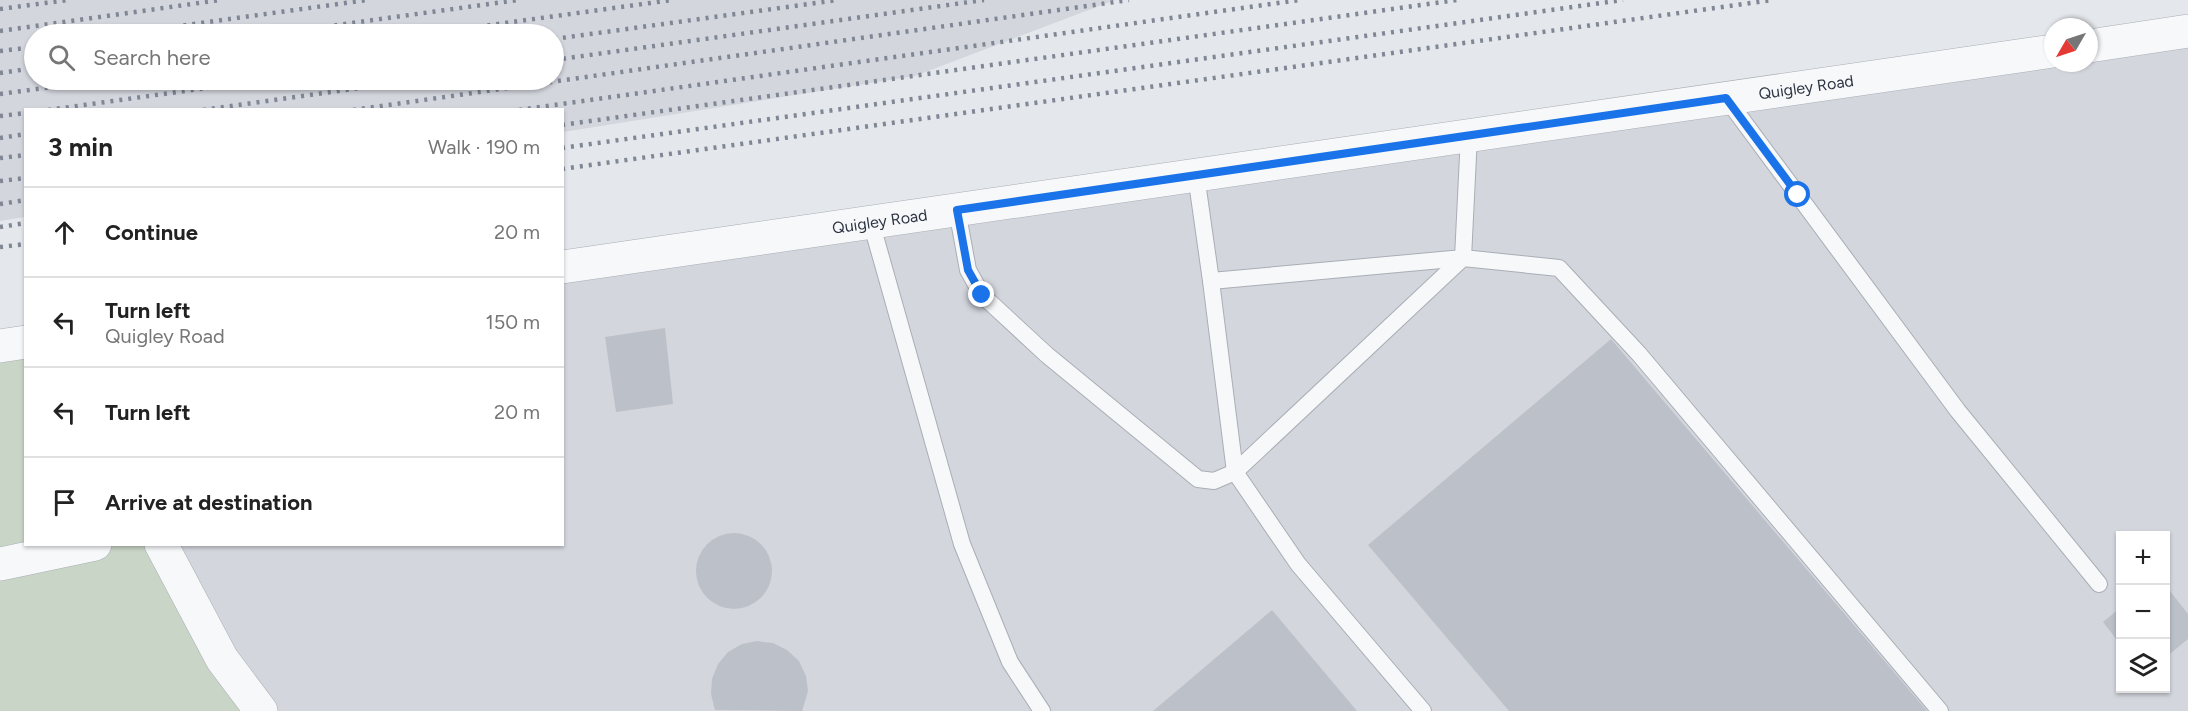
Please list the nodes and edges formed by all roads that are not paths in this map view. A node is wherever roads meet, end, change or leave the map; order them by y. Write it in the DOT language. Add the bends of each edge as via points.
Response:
graph roads {
  1 [pos="2188,31"];
  2 [pos="2098,45"];
  3 [pos="2044,52"];
  4 [pos="1726,98"];
  5 [pos="1469,135"];
  6 [pos="1196,175"];
  7 [pos="957,210"];
  8 [pos="871,222"];
  9 [pos="1463,258"];
  10 [pos="564,267"];
  11 [pos="1211,281"];
  12 [pos="24,342"];
  13 [pos="0,346"];
  14 [pos="1235,472"];
  15 [pos="86,546"];
  16 [pos="163,546"];
  17 [pos="0,564"];
  18 [pos="2099,584"];
  19 [pos="261,711"];
  20 [pos="1042,711"];
  21 [pos="1423,711"];
  22 [pos="1940,711"];
  1 -- 2 [label="street"];
  3 -- 4 [label="street, Quigley Road"];
  4 -- 5 [label="street, Quigley Road"];
  4 -- 18 [label="lane" via="1958,411"];
  5 -- 6 [label="street, Quigley Road"];
  5 -- 9 [label="lane"];
  6 -- 7 [label="street, Quigley Road"];
  6 -- 11 [label="lane"];
  7 -- 8 [label="street, Quigley Road"];
  7 -- 14 [label="lane" via="968,270 982,295 1047,355 1198,479 1214,481"];
  8 -- 10 [label="street, Quigley Road"];
  8 -- 20 [label="lane" via="962,544 1010,662"];
  9 -- 11 [label="lane"];
  9 -- 14 [label="lane"];
  9 -- 22 [label="lane" via="1559,268 1640,354"];
  11 -- 14 [label="lane"];
  12 -- 13 [label="street"];
  14 -- 21 [label="lane" via="1298,564"];
  15 -- 17 [label="street"];
  16 -- 19 [label="street" via="222,659"];
}
